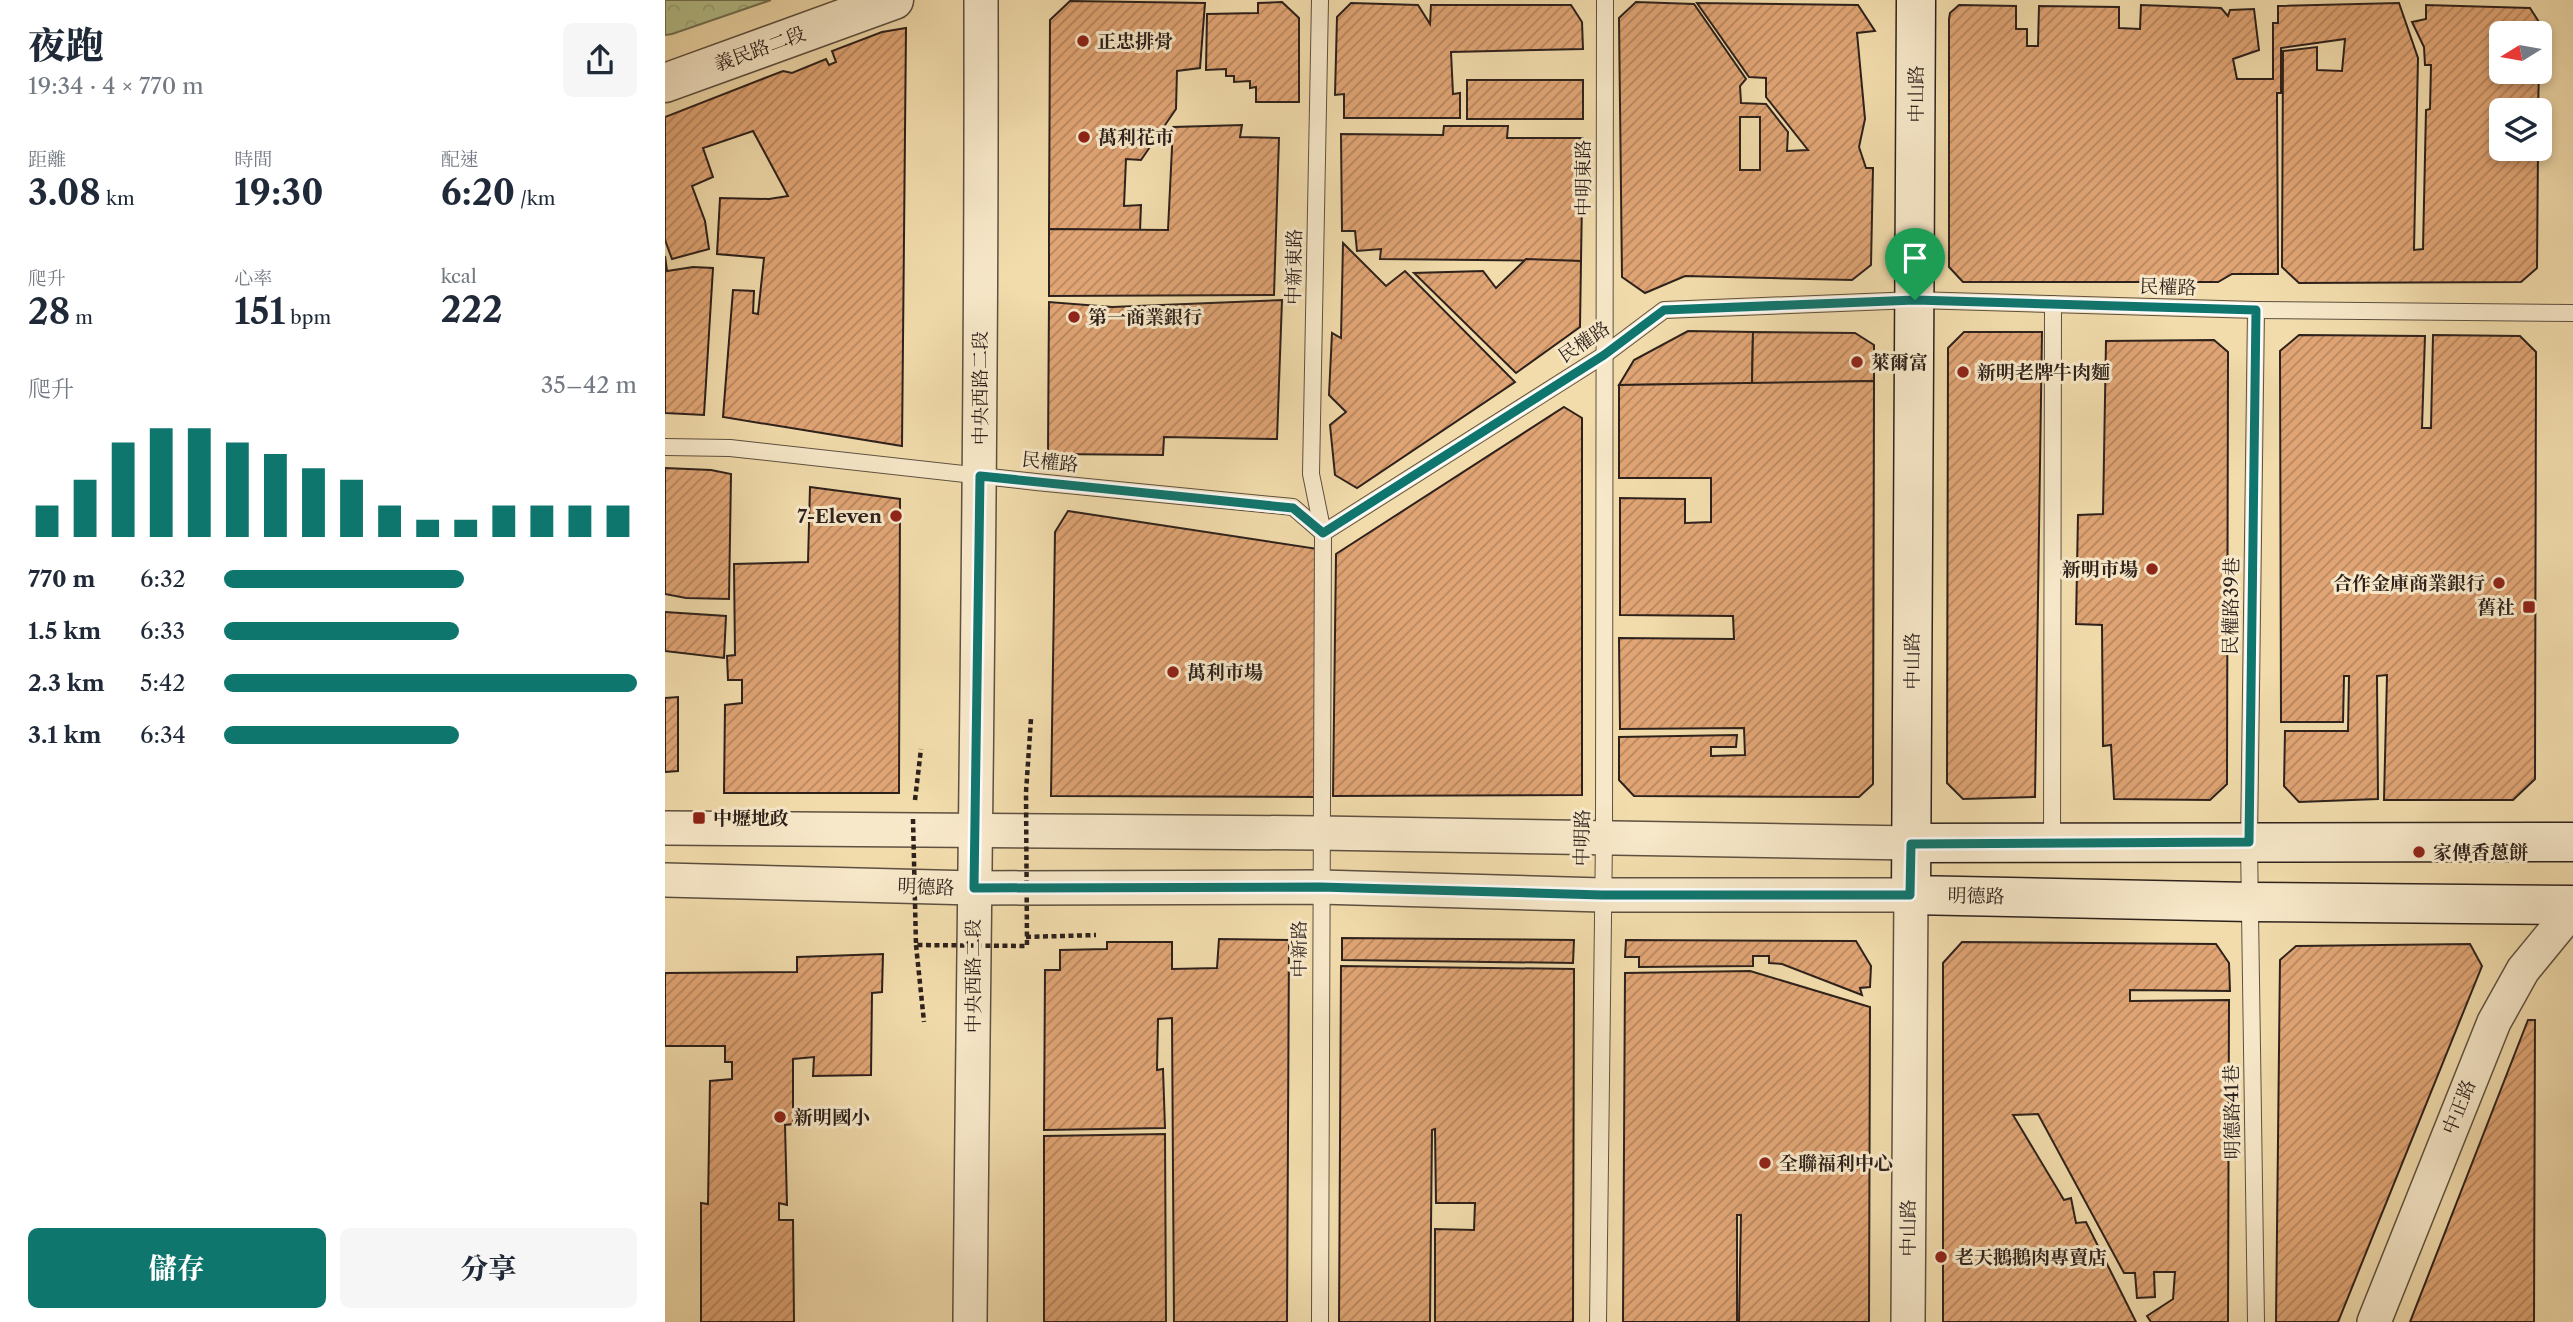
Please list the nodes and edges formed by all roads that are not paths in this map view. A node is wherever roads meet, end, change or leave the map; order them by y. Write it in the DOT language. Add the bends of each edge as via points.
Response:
graph roads {
  1 [pos="894,0"];
  2 [pos="981,0"];
  3 [pos="1320,0"];
  4 [pos="1605,0"];
  5 [pos="1916,0"];
  6 [pos="665,83"];
  7 [pos="1915,300"];
  8 [pos="2053,304"];
  9 [pos="2256,310"];
  10 [pos="2573,313"];
  11 [pos="1604,355"];
  12 [pos="665,447"];
  13 [pos="980,476"];
  14 [pos="1323,533"];
  15 [pos="665,828"];
  16 [pos="974,832"];
  17 [pos="1320,834"];
  18 [pos="1604,837"];
  19 [pos="2249,842"];
  20 [pos="2573,842"];
  21 [pos="2052,843"];
  22 [pos="1911,844"];
  23 [pos="665,880"];
  24 [pos="1320,887"];
  25 [pos="974,888"];
  26 [pos="1602,895"];
  27 [pos="1910,895"];
  28 [pos="2250,902"];
  29 [pos="2573,907"];
  30 [pos="970,1322"];
  31 [pos="1320,1322"];
  32 [pos="1598,1322"];
  33 [pos="1908,1322"];
  34 [pos="2256,1322"];
  35 [pos="2374,1322"];
  1 -- 6 [label="main road, 義民路二段"];
  2 -- 13 [label="street, 中央西路二段"];
  3 -- 14 [label="lane, 中新東路" via="1311,474"];
  4 -- 11 [label="lane, 中明東路"];
  5 -- 7 [label="main road, 中山路"];
  7 -- 8 [label="lane, 民權路"];
  7 -- 11 [label="lane, 民權路" via="1664,310"];
  7 -- 22 [label="main road, 中山路"];
  8 -- 9 [label="lane, 民權路"];
  8 -- 21 [label="lane"];
  9 -- 10 [label="lane, 民權路"];
  9 -- 19 [label="lane, 民權路39巷"];
  11 -- 14 [label="lane, 民權路"];
  11 -- 18 [label="lane, 中明路"];
  12 -- 13 [label="lane, 民權路" via="730,448"];
  13 -- 14 [label="lane, 民權路" via="1293,508"];
  13 -- 16 [label="street, 中央西路二段"];
  14 -- 17 [label="lane, 中新路"];
  15 -- 16 [label="street"];
  16 -- 17 [label="street"];
  16 -- 25 [label="street, 中央西路二段"];
  17 -- 18 [label="street"];
  17 -- 24 [label="lane, 中新路"];
  18 -- 22 [label="street"];
  18 -- 26 [label="lane, 中明路"];
  19 -- 20 [label="main road"];
  19 -- 21 [label="main road"];
  19 -- 28 [label="lane, 民權路39巷"];
  21 -- 22 [label="main road"];
  22 -- 27 [label="main road, 中山路"];
  23 -- 25 [label="street, 明德路"];
  24 -- 25 [label="street, 明德路"];
  24 -- 26 [label="street, 明德路"];
  24 -- 31 [label="lane, 中新路"];
  25 -- 30 [label="street, 中央西路二段"];
  26 -- 27 [label="street, 明德路"];
  26 -- 32 [label="lane, 中明路"];
  27 -- 28 [label="main road, 明德路"];
  27 -- 33 [label="street, 中山路"];
  28 -- 29 [label="main road, 明德路"];
  28 -- 34 [label="lane, 明德路41巷"];
  29 -- 35 [label="street, 中正路" via="2523,970 2494,1021"];
}
